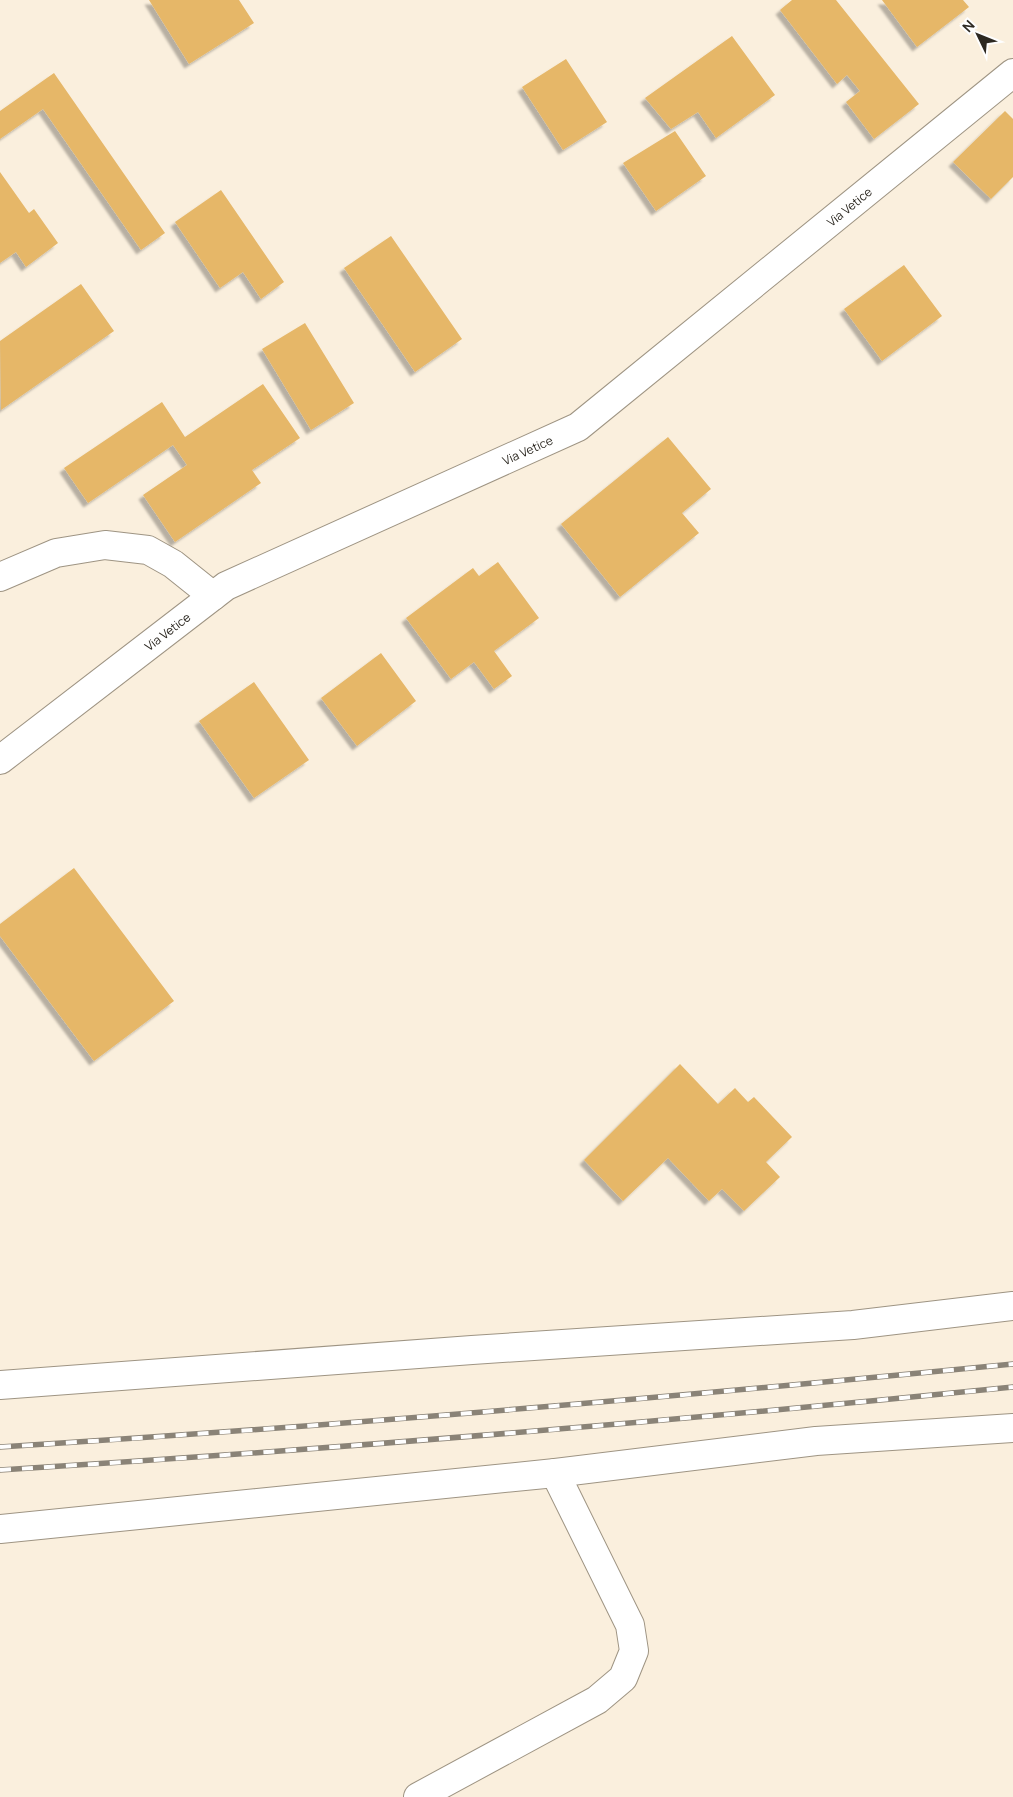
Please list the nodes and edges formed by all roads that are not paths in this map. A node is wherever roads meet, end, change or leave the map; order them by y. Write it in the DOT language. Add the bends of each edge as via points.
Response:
graph roads {
  1 [pos="1013,73"];
  2 [pos="0,577"];
  3 [pos="212,596"];
  4 [pos="0,760"];
  5 [pos="1013,1306"];
  6 [pos="0,1385"];
  7 [pos="1013,1428"];
  8 [pos="555,1473"];
  9 [pos="0,1529"];
  10 [pos="418,1797"];
  1 -- 3 [label="street, Via Vetice" via="578,427 226,586"];
  2 -- 3 [label="street" via="56,553 105,545 148,550 173,564"];
  3 -- 4 [label="street, Via Vetice"];
  5 -- 6 [label="street" via="853,1325"];
  7 -- 8 [label="street" via="816,1441"];
  8 -- 9 [label="street"];
  8 -- 10 [label="street" via="630,1625 634,1651 623,1678 597,1700"];
}
